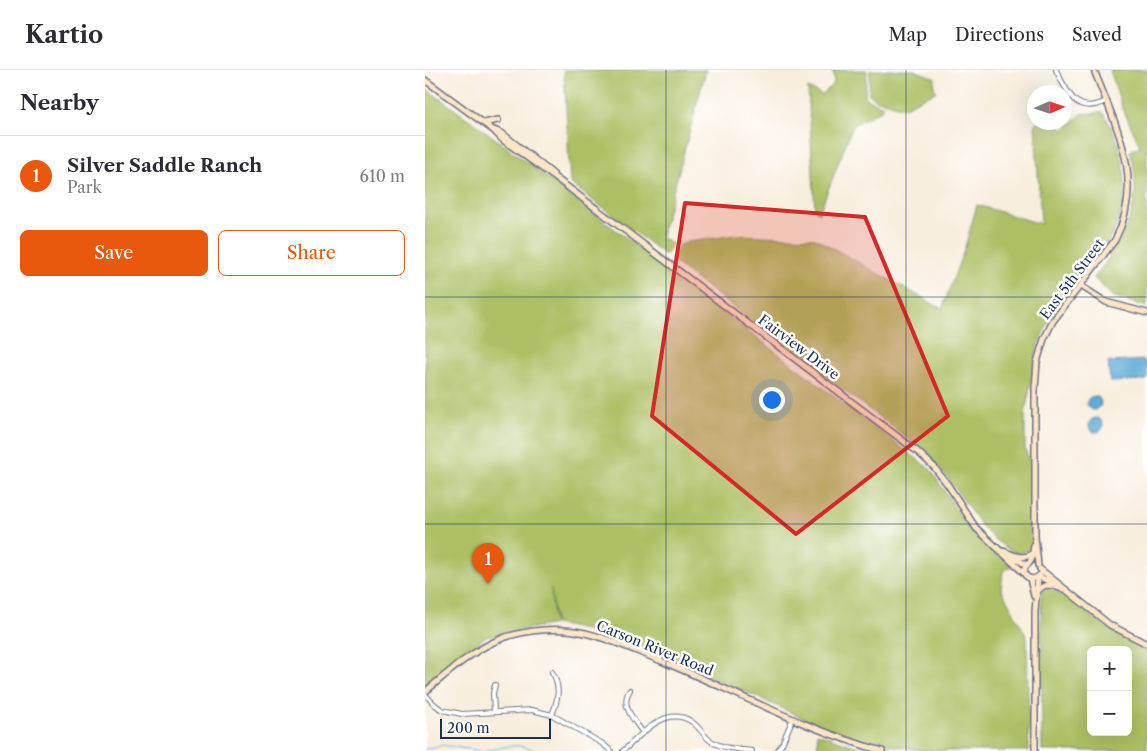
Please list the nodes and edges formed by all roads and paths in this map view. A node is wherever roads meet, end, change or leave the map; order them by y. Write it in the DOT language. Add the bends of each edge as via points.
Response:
graph roads {
  1 [pos="1056,70"];
  2 [pos="1095,70"];
  3 [pos="425,80"];
  4 [pos="1106,101"];
  5 [pos="498,120"];
  6 [pos="484,123"];
  7 [pos="1081,286"];
  8 [pos="1147,313"];
  9 [pos="1035,537"];
  10 [pos="1000,550"];
  11 [pos="1033,554"];
  12 [pos="1028,565"];
  13 [pos="1039,567"];
  14 [pos="1025,574"];
  15 [pos="1038,577"];
  16 [pos="1030,579"];
  17 [pos="1065,589"];
  18 [pos="1037,592"];
  19 [pos="1035,611"];
  20 [pos="1147,644"];
  21 [pos="552,672"];
  22 [pos="495,685"];
  23 [pos="630,690"];
  24 [pos="425,693"];
  25 [pos="494,712"];
  26 [pos="553,715"];
  27 [pos="793,718"];
  28 [pos="643,733"];
  29 [pos="722,749"];
  30 [pos="1035,750"];
  31 [pos="611,751"];
  32 [pos="623,751"];
  33 [pos="752,751"];
  34 [pos="777,751"];
  35 [pos="882,751"];
  1 -- 4 [label="street" via="1070,96 1079,104 1091,107"];
  2 -- 4 [label="main road, East 5th Street"];
  3 -- 6 [label="main road, Fairview Drive"];
  4 -- 7 [label="main road, East 5th Street" via="1127,161 1128,203 1115,240"];
  5 -- 6 [label="main road"];
  6 -- 10 [label="main road, Fairview Drive" via="511,140 561,182 918,452 934,467 976,528"];
  7 -- 8 [label="main road" via="1105,302"];
  7 -- 9 [label="main road, East 5th Street" via="1053,321 1037,362"];
  9 -- 11 [label="main road, East 5th Street"];
  9 -- 13 [label="main road, East 5th Street"];
  10 -- 11 [label="main road" via="1022,557"];
  10 -- 12 [label="main road, Fairview Drive"];
  10 -- 14 [label="main road, Fairview Drive"];
  11 -- 12 [label="main road, East 5th Street"];
  12 -- 13 [label="main road"];
  12 -- 14 [label="main road, East 5th Street"];
  13 -- 15 [label="main road, East 5th Street"];
  13 -- 17 [label="main road"];
  14 -- 16 [label="main road, Fairview Drive"];
  15 -- 16 [label="main road"];
  15 -- 17 [label="main road"];
  15 -- 18 [label="main road"];
  16 -- 19 [label="main road"];
  17 -- 18 [label="main road" via="1045,584"];
  17 -- 20 [label="main road" via="1110,626"];
  18 -- 19 [label="main road"];
  19 -- 30 [label="main road"];
  21 -- 26 [label="street" via="558,692"];
  22 -- 25 [label="street"];
  23 -- 28 [label="street" via="626,696 627,708"];
  24 -- 25 [label="street" via="442,710 462,714"];
  24 -- 27 [label="main road, Carson River Road" via="465,658 485,646 505,638 557,629 586,633 617,643"];
  25 -- 26 [label="street" via="531,710"];
  26 -- 31 [label="street"];
  27 -- 34 [label="street"];
  27 -- 35 [label="main road, Carson River Road"];
  28 -- 29 [label="street" via="668,717 683,718 696,725"];
  28 -- 32 [label="street"];
  29 -- 33 [label="street"];
}
